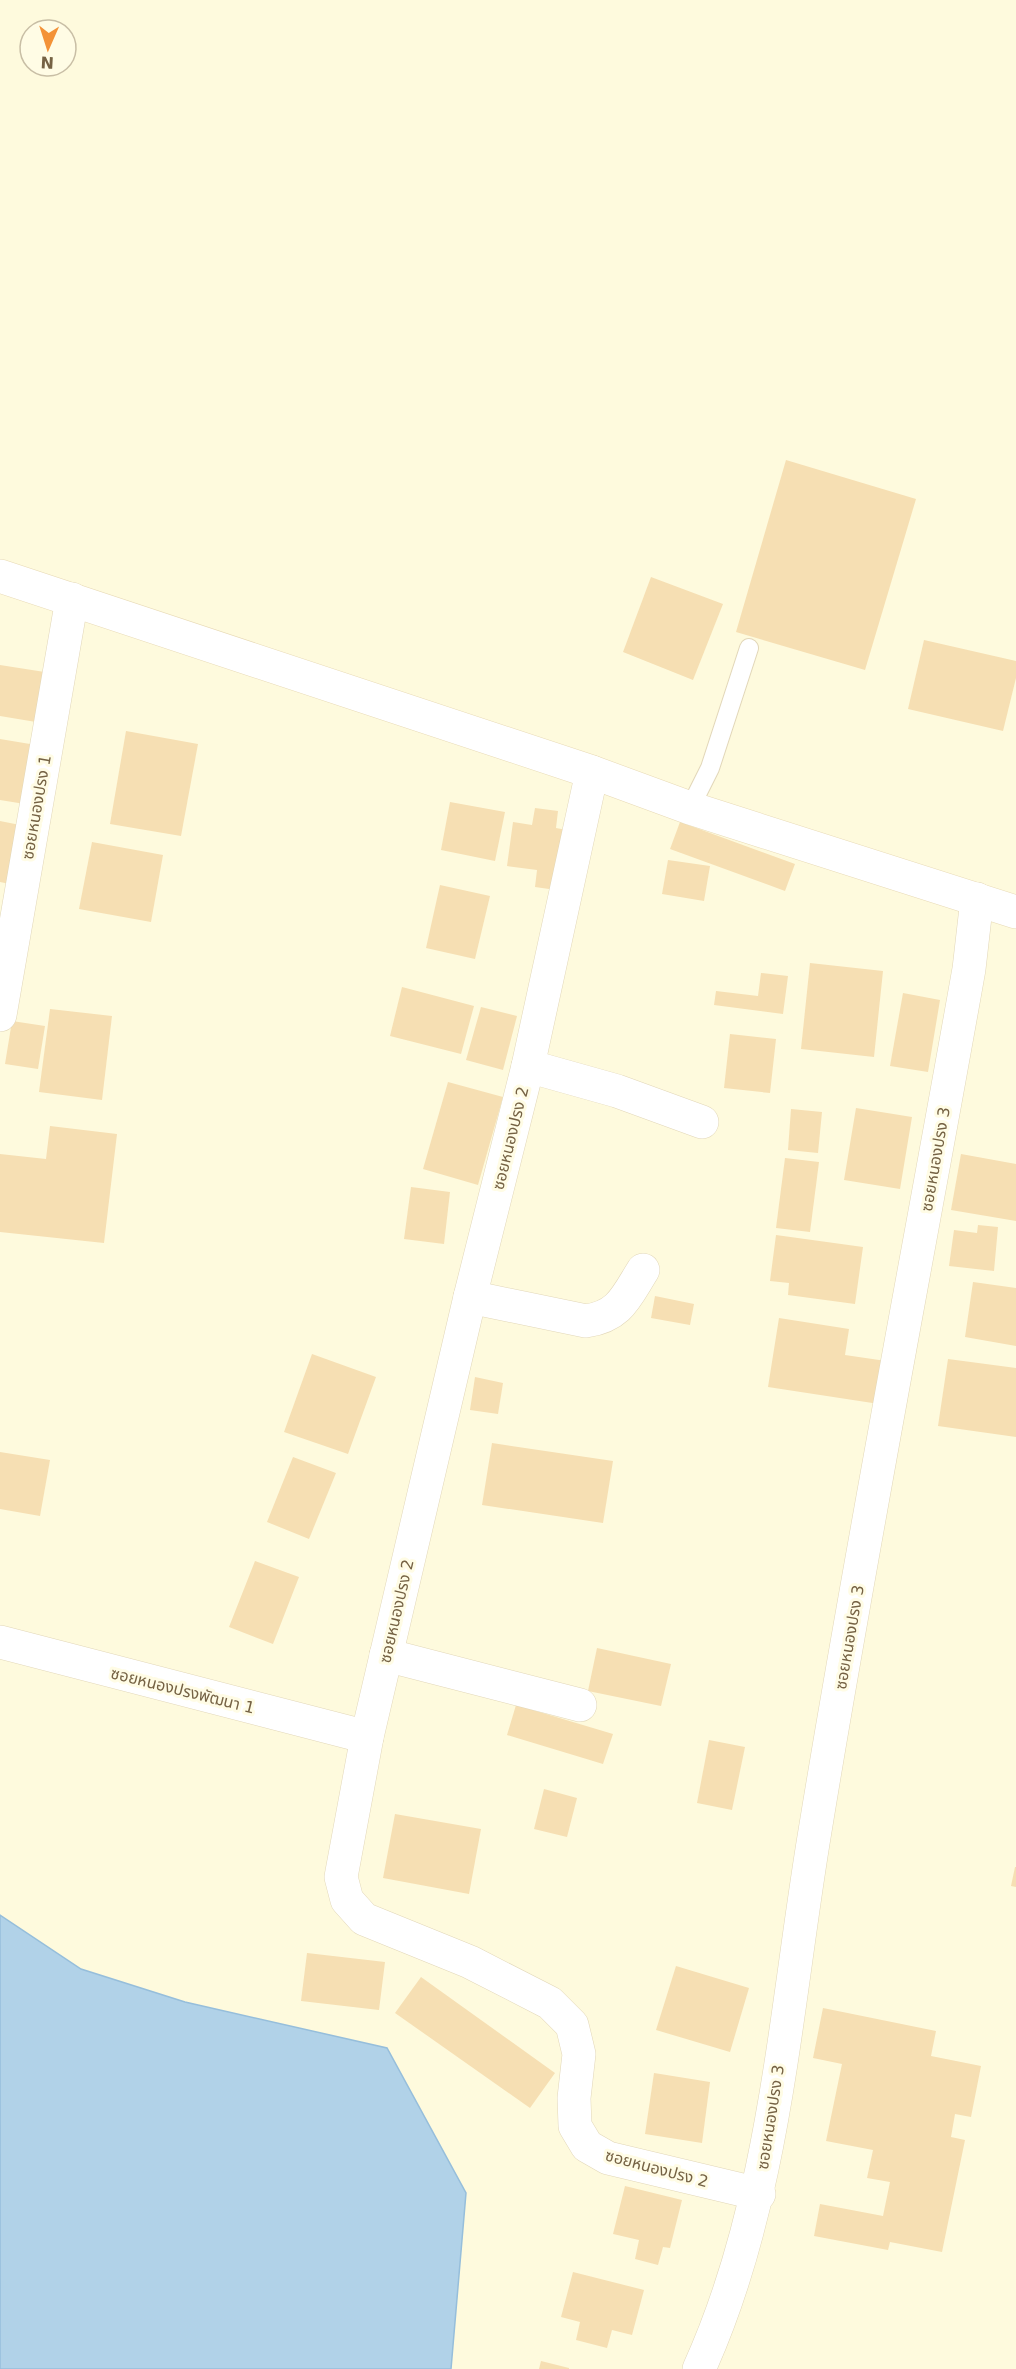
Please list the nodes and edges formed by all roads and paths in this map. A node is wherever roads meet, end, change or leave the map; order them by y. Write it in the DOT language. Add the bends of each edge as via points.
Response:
graph roads {
  1 [pos="0,576"];
  2 [pos="72,598"];
  3 [pos="749,648"];
  4 [pos="592,772"];
  5 [pos="690,808"];
  6 [pos="977,899"];
  7 [pos="1016,912"];
  8 [pos="0,1015"];
  9 [pos="528,1066"];
  10 [pos="702,1122"];
  11 [pos="643,1270"];
  12 [pos="470,1297"];
  13 [pos="0,1642"];
  14 [pos="386,1655"];
  15 [pos="580,1705"];
  16 [pos="367,1737"];
  17 [pos="759,2194"];
  18 [pos="699,2369"];
  1 -- 2 [label="street"];
  2 -- 4 [label="street"];
  2 -- 8 [label="street, ซอยหนองปรง 1"];
  3 -- 5 [label="lane" via="710,768"];
  4 -- 5 [label="street"];
  4 -- 9 [label="street, ซอยหนองปรง 2"];
  5 -- 6 [label="street"];
  6 -- 7 [label="street"];
  6 -- 17 [label="street, ซอยหนองปรง 3" via="969,969 815,1830"];
  9 -- 10 [label="street" via="618,1091"];
  9 -- 12 [label="street, ซอยหนองปรง 2"];
  11 -- 12 [label="street" via="619,1308 603,1318 586,1321"];
  12 -- 14 [label="street, ซอยหนองปรง 2"];
  13 -- 16 [label="street, ซอยหนองปรงพัฒนา 1"];
  14 -- 15 [label="street"];
  14 -- 16 [label="street, ซอยหนองปรง 2"];
  16 -- 17 [label="street, ซอยหนองปรง 2" via="341,1877 347,1900 364,1919 470,1962 550,2003 572,2025 579,2054 575,2126 587,2146 608,2158"];
  17 -- 18 [label="street, ซอยหนองปรง 3" via="735,2275"];
}
